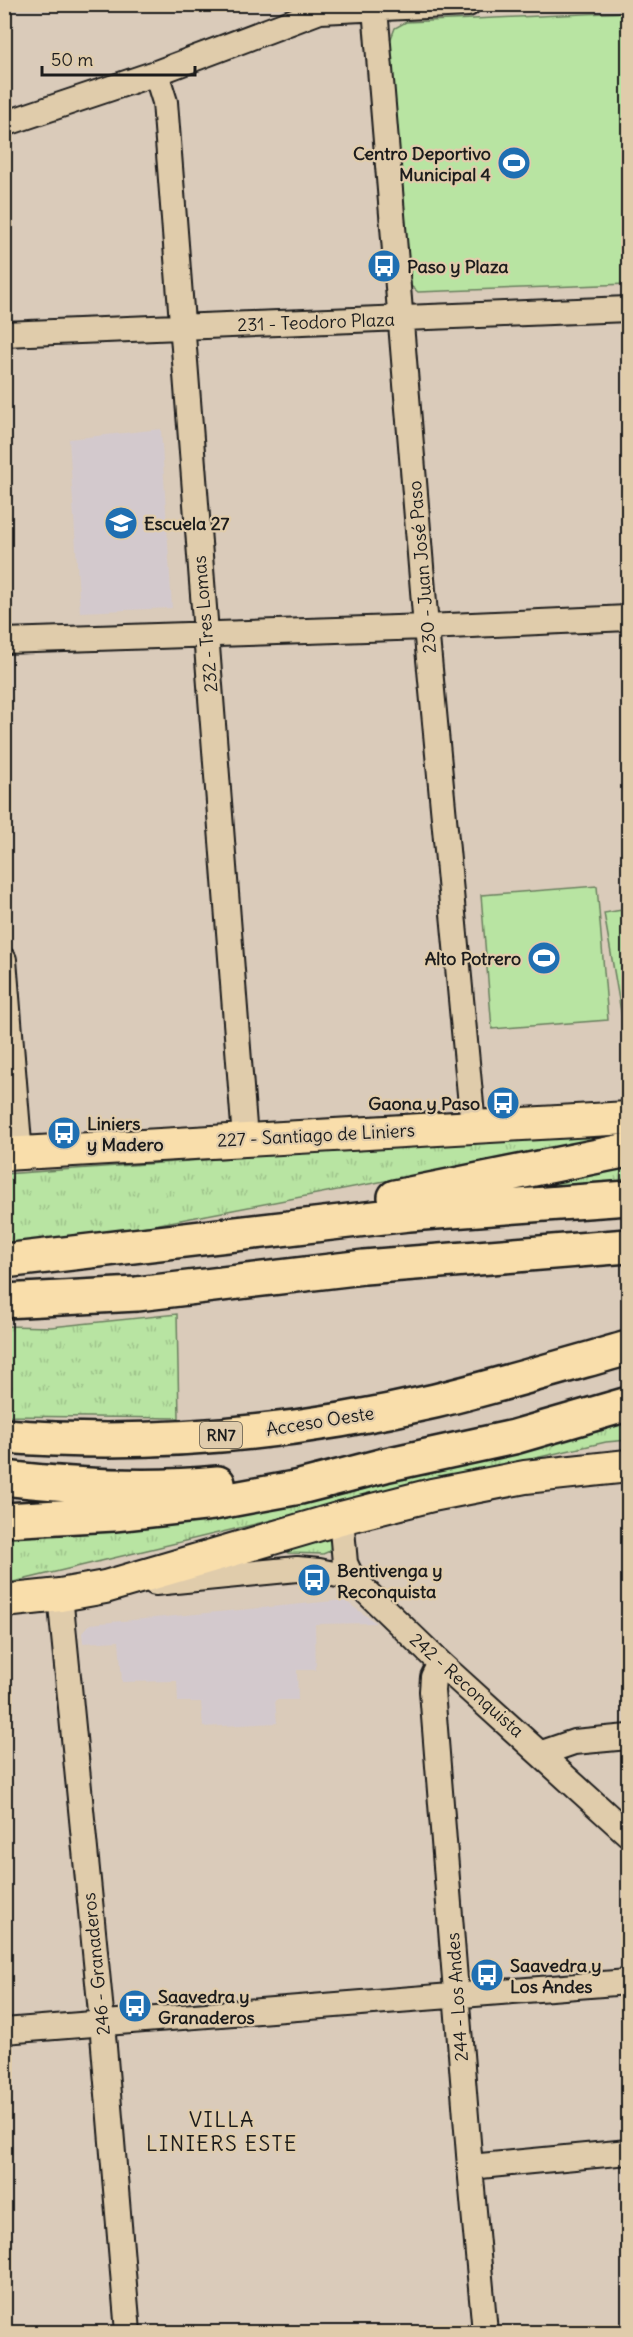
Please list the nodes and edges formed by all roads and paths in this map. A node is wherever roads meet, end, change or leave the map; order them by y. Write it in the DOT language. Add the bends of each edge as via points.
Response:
graph roads {
  1 [pos="468,4"];
  2 [pos="318,8"];
  3 [pos="375,8"];
  4 [pos="156,73"];
  5 [pos="4,124"];
  6 [pos="628,309"];
  7 [pos="402,318"];
  8 [pos="181,327"];
  9 [pos="4,334"];
  10 [pos="628,618"];
  11 [pos="426,627"];
  12 [pos="206,634"];
  13 [pos="4,641"];
  14 [pos="4,960"];
  15 [pos="628,1118"];
  16 [pos="473,1126"];
  17 [pos="245,1139"];
  18 [pos="628,1150"];
  19 [pos="12,1154"];
  20 [pos="628,1198"];
  21 [pos="145,1245"];
  22 [pos="628,1246"];
  23 [pos="4,1261"];
  24 [pos="4,1301"];
  25 [pos="628,1348"];
  26 [pos="628,1404"];
  27 [pos="4,1436"];
  28 [pos="385,1465"];
  29 [pos="628,1466"];
  30 [pos="4,1478"];
  31 [pos="341,1518"];
  32 [pos="4,1520"];
  33 [pos="352,1578"];
  34 [pos="105,1587"];
  35 [pos="60,1595"];
  36 [pos="4,1600"];
  37 [pos="440,1663"];
  38 [pos="628,1737"];
  39 [pos="542,1753"];
  40 [pos="628,1834"];
  41 [pos="628,1982"];
  42 [pos="457,1996"];
  43 [pos="102,2023"];
  44 [pos="4,2031"];
  45 [pos="628,2152"];
  46 [pos="470,2167"];
  47 [pos="128,2332"];
  48 [pos="485,2332"];
  1 -- 3 [label="street"];
  2 -- 3 [label="street"];
  2 -- 4 [label="street"];
  3 -- 7 [label="street, 230 - Juan José Paso"];
  4 -- 5 [label="street"];
  4 -- 8 [label="street, 232 - Tres Lomas" via="165,102"];
  6 -- 7 [label="street, 231 - Teodoro Plaza"];
  7 -- 8 [label="street, 231 - Teodoro Plaza"];
  7 -- 11 [label="street, 230 - Juan José Paso"];
  8 -- 9 [label="street, 231 - Teodoro Plaza"];
  8 -- 12 [label="street, 232 - Tres Lomas"];
  10 -- 11 [label="street"];
  11 -- 12 [label="street"];
  11 -- 16 [label="street, 230 - Juan José Paso"];
  12 -- 13 [label="street"];
  12 -- 17 [label="street, 232 - Tres Lomas"];
  14 -- 19 [label="street"];
  15 -- 16 [label="main road, 227 - Santiago de Liniers"];
  16 -- 17 [label="main road, 227 - Santiago de Liniers"];
  17 -- 19 [label="main road, 227 - Santiago de Liniers"];
  18 -- 21 [label="highway"];
  20 -- 21 [label="highway" via="409,1214"];
  21 -- 23 [label="highway"];
  22 -- 24 [label="highway" via="363,1267 137,1294"];
  25 -- 27 [label="highway, Acceso Oeste / RN7" via="435,1401 319,1423 166,1439 83,1441"];
  26 -- 28 [label="highway" via="514,1437"];
  28 -- 30 [label="highway" via="208,1484 51,1484"];
  28 -- 32 [label="highway" via="300,1487 213,1503"];
  29 -- 31 [label="main road" via="525,1478 432,1495"];
  31 -- 33 [label="street, 242 - Reconquista" via="345,1563"];
  31 -- 34 [label="main road"];
  33 -- 34 [label="street" via="297,1569"];
  33 -- 37 [label="street, 242 - Reconquista"];
  34 -- 35 [label="main road"];
  35 -- 36 [label="main road"];
  35 -- 43 [label="street, 246 - Granaderos"];
  37 -- 39 [label="street, 242 - Reconquista"];
  37 -- 42 [label="street, 244 - Los Andes" via="432,1691"];
  38 -- 39 [label="street" via="574,1742"];
  39 -- 40 [label="street, 242 - Reconquista"];
  41 -- 42 [label="street"];
  42 -- 43 [label="street"];
  42 -- 46 [label="street, 244 - Los Andes"];
  43 -- 44 [label="street"];
  43 -- 47 [label="street, 246 - Granaderos"];
  45 -- 46 [label="street"];
  46 -- 48 [label="street, 244 - Los Andes"];
}
